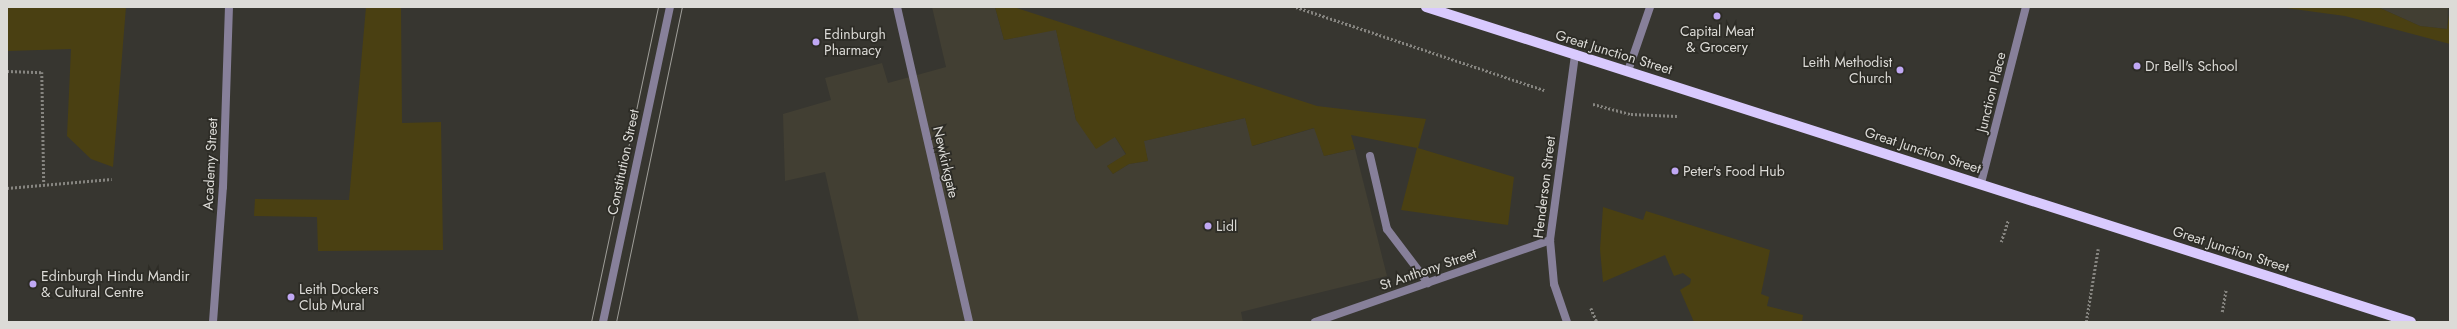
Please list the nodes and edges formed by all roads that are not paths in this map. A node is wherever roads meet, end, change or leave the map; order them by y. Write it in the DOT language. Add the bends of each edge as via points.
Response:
graph roads {
  1 [pos="229,7"];
  2 [pos="670,7"];
  3 [pos="897,7"];
  4 [pos="1426,7"];
  5 [pos="1650,7"];
  6 [pos="2026,7"];
  7 [pos="1575,54"];
  8 [pos="1628,71"];
  9 [pos="1370,156"];
  10 [pos="1981,183"];
  11 [pos="1550,240"];
  12 [pos="1428,283"];
  13 [pos="213,322"];
  14 [pos="603,322"];
  15 [pos="969,322"];
  16 [pos="1315,322"];
  17 [pos="1567,322"];
  18 [pos="2411,322"];
  1 -- 13 [label="street, Academy Street" via="223,187"];
  2 -- 14 [label="street, Constitution Street"];
  3 -- 15 [label="street, Newkirkgate"];
  4 -- 7 [label="main road, Great Junction Street"];
  5 -- 8 [label="street"];
  6 -- 10 [label="street, Junction Place"];
  7 -- 8 [label="main road, Great Junction Street"];
  7 -- 11 [label="street, Henderson Street"];
  8 -- 10 [label="main road, Great Junction Street"];
  9 -- 12 [label="street" via="1387,229"];
  10 -- 18 [label="main road, Great Junction Street"];
  11 -- 12 [label="street, St Anthony Street"];
  11 -- 17 [label="street, Henderson Street" via="1554,284"];
  12 -- 16 [label="street, St Anthony Street"];
}
